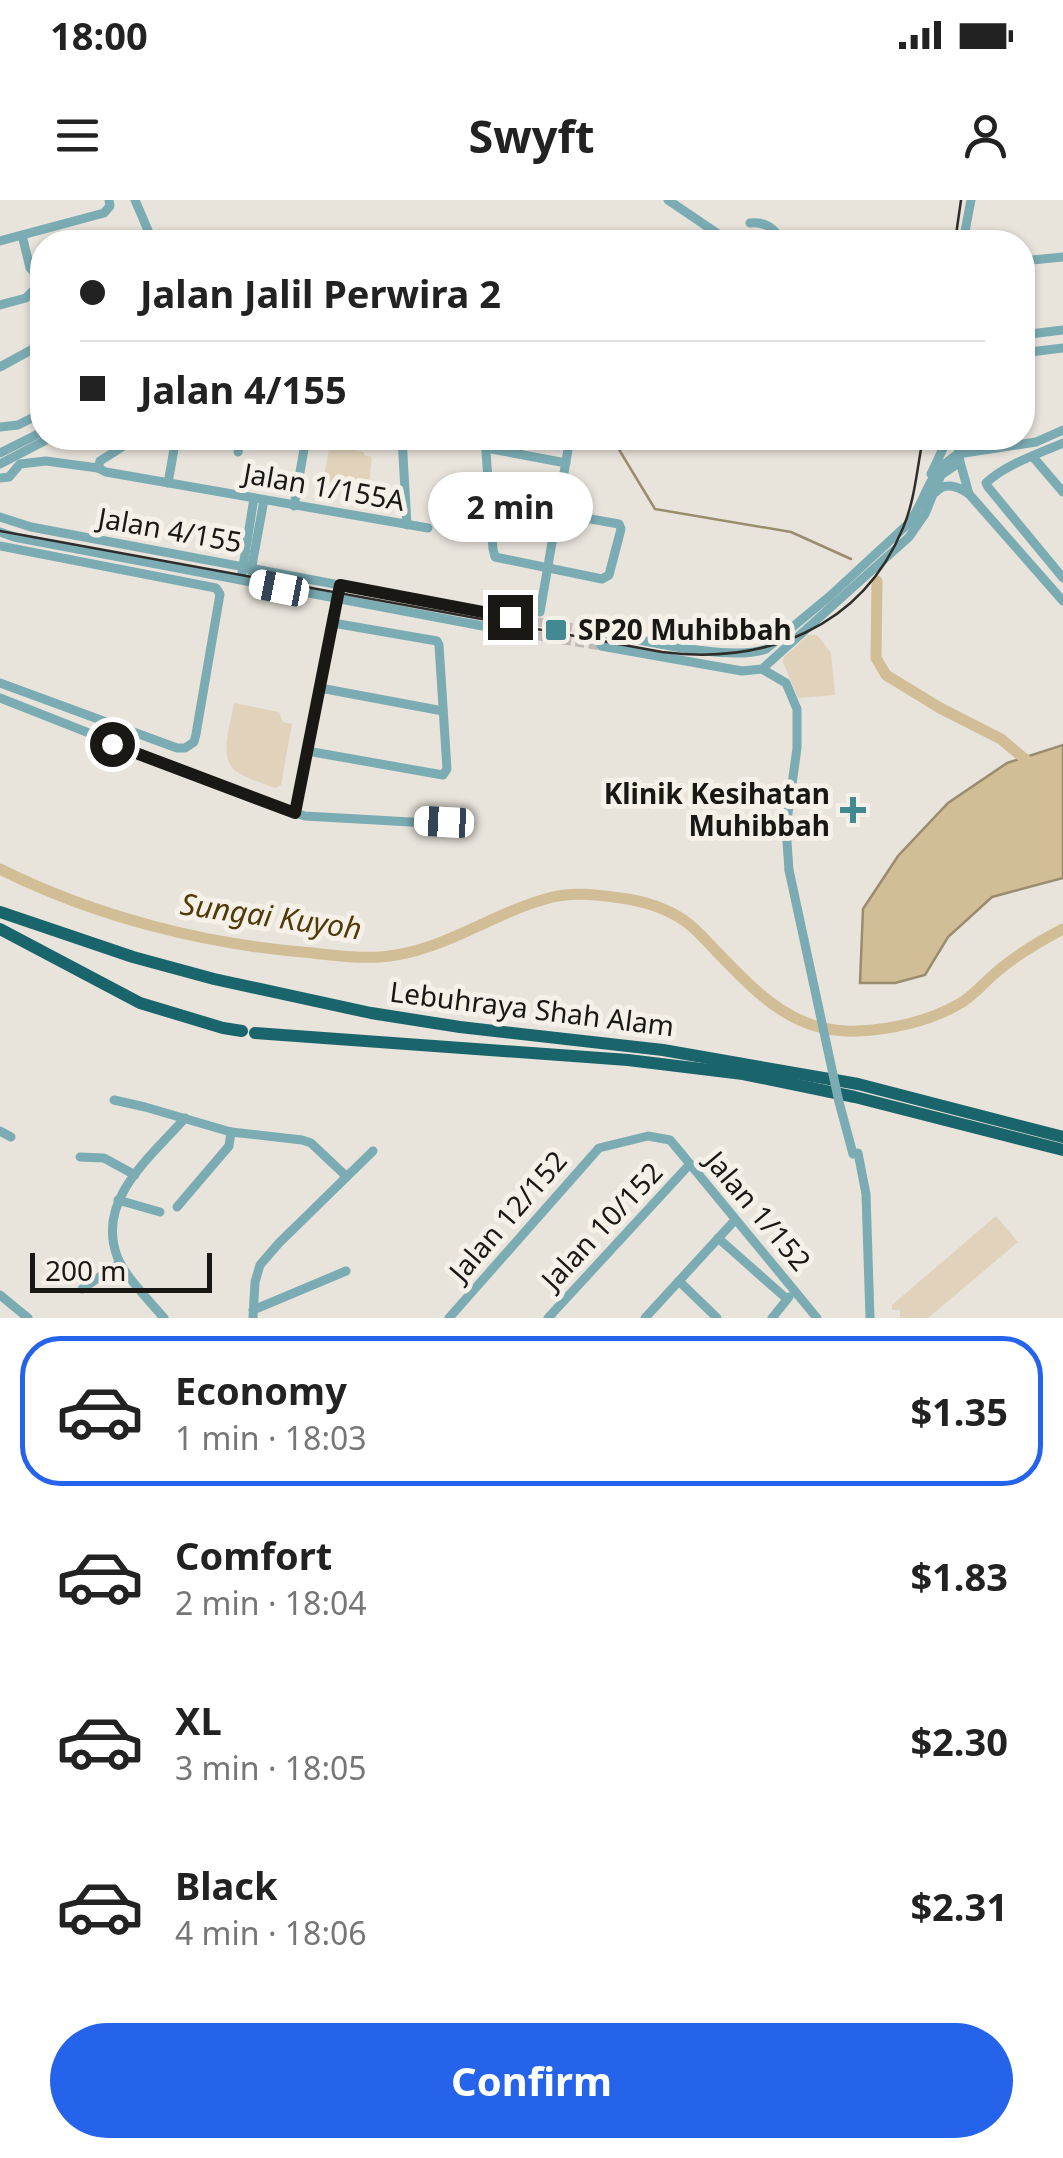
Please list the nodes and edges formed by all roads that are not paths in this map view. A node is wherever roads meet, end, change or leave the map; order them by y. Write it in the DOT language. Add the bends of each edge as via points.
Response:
graph roads {
  1 [pos="109,200"];
  2 [pos="135,200"];
  3 [pos="668,200"];
  4 [pos="971,200"];
  5 [pos="750,223"];
  6 [pos="43,230"];
  7 [pos="149,230"];
  8 [pos="712,230"];
  9 [pos="773,230"];
  10 [pos="966,230"];
  11 [pos="30,234"];
  12 [pos="22,236"];
  13 [pos="0,241"];
  14 [pos="1063,256"];
  15 [pos="1035,259"];
  16 [pos="30,268"];
  17 [pos="30,294"];
  18 [pos="0,305"];
  19 [pos="1063,330"];
  20 [pos="1035,334"];
  21 [pos="1063,348"];
  22 [pos="30,351"];
  23 [pos="1035,351"];
  24 [pos="0,367"];
  25 [pos="30,418"];
  26 [pos="0,427"];
  27 [pos="1063,430"];
  28 [pos="30,438"];
  29 [pos="1035,442"];
  30 [pos="1063,443"];
  31 [pos="30,448"];
  32 [pos="117,450"];
  33 [pos="174,450"];
  34 [pos="304,450"];
  35 [pos="403,450"];
  36 [pos="486,450"];
  37 [pos="516,450"];
  38 [pos="568,450"];
  39 [pos="942,450"];
  40 [pos="958,450"];
  41 [pos="998,450"];
  42 [pos="0,453"];
  43 [pos="1033,457"];
  44 [pos="959,458"];
  45 [pos="566,463"];
  46 [pos="0,464"];
  47 [pos="98,466"];
  48 [pos="0,478"];
  49 [pos="929,482"];
  50 [pos="168,483"];
  51 [pos="1063,492"];
  52 [pos="968,494"];
  53 [pos="932,497"];
  54 [pos="259,499"];
  55 [pos="490,501"];
  56 [pos="294,506"];
  57 [pos="557,513"];
  58 [pos="0,518"];
  59 [pos="407,525"];
  60 [pos="428,528"];
  61 [pos="0,532"];
  62 [pos="0,546"];
  63 [pos="248,568"];
  64 [pos="548,568"];
  65 [pos="1063,578"];
  66 [pos="245,581"];
  67 [pos="340,585"];
  68 [pos="337,600"];
  69 [pos="1063,601"];
  70 [pos="540,612"];
  71 [pos="510,617"];
  72 [pos="333,623"];
  73 [pos="510,631"];
  74 [pos="603,633"];
  75 [pos="600,646"];
  76 [pos="762,669"];
  77 [pos="0,683"];
  78 [pos="320,688"];
  79 [pos="0,698"];
  80 [pos="444,711"];
  81 [pos="307,751"];
  82 [pos="295,813"];
  83 [pos="446,824"];
  84 [pos="0,912"];
  85 [pos="0,929"];
  86 [pos="114,1100"];
  87 [pos="184,1118"];
  88 [pos="0,1131"];
  89 [pos="230,1132"];
  90 [pos="1063,1136"];
  91 [pos="12,1137"];
  92 [pos="662,1137"];
  93 [pos="1063,1150"];
  94 [pos="372,1151"];
  95 [pos="80,1156"];
  96 [pos="690,1164"];
  97 [pos="136,1175"];
  98 [pos="346,1176"];
  99 [pos="118,1200"];
  100 [pos="177,1207"];
  101 [pos="160,1212"];
  102 [pos="735,1220"];
  103 [pos="718,1238"];
  104 [pos="120,1263"];
  105 [pos="346,1271"];
  106 [pos="678,1282"];
  107 [pos="82,1289"];
  108 [pos="794,1289"];
  109 [pos="0,1295"];
  110 [pos="787,1299"];
  111 [pos="253,1314"];
  112 [pos="25,1317"];
  113 [pos="161,1317"];
  114 [pos="448,1318"];
  115 [pos="548,1318"];
  116 [pos="645,1318"];
  117 [pos="717,1318"];
  118 [pos="772,1318"];
  119 [pos="817,1318"];
  120 [pos="868,1318"];
  1 -- 6 [label="street" via="104,213"];
  2 -- 7 [label="street"];
  3 -- 8 [label="street"];
  4 -- 10 [label="street"];
  5 -- 9 [label="street"];
  11 -- 12 [label="street"];
  12 -- 13 [label="street"];
  12 -- 16 [label="street"];
  14 -- 15 [label="street"];
  17 -- 18 [label="street"];
  19 -- 20 [label="street"];
  21 -- 23 [label="street"];
  22 -- 24 [label="street"];
  25 -- 26 [label="street"];
  27 -- 29 [label="street"];
  28 -- 42 [label="street"];
  30 -- 43 [label="street"];
  31 -- 46 [label="street"];
  32 -- 47 [label="street"];
  33 -- 50 [label="street"];
  34 -- 56 [label="street"];
  35 -- 59 [label="street"];
  36 -- 55 [label="street"];
  37 -- 45 [label="street"];
  38 -- 45 [label="street"];
  39 -- 49 [label="street"];
  40 -- 44 [label="street"];
  41 -- 44 [label="street"];
  43 -- 51 [label="street"];
  43 -- 65 [label="street" via="986,483"];
  44 -- 49 [label="street"];
  44 -- 52 [label="street"];
  44 -- 53 [label="street" via="941,475"];
  45 -- 57 [label="street"];
  47 -- 48 [label="street, Jalan 1/155A" via="20,464"];
  47 -- 50 [label="street, Jalan 1/155A"];
  49 -- 74 [label="street" via="908,524 766,649 740,654"];
  50 -- 54 [label="street, Jalan 1/155A"];
  52 -- 53 [label="street" via="948,486"];
  52 -- 69 [label="street"];
  53 -- 76 [label="street" via="909,537"];
  54 -- 56 [label="street, Jalan 1/155A"];
  54 -- 63 [label="street"];
  55 -- 57 [label="street"];
  55 -- 64 [label="street" via="495,556"];
  56 -- 59 [label="street, Jalan 1/155A"];
  57 -- 64 [label="street"];
  57 -- 64 [label="street" via="620,526 610,572 602,579"];
  58 -- 63 [label="street, Jalan 4/155"];
  59 -- 60 [label="street, Jalan 1/155A"];
  61 -- 66 [label="street, Jalan 4/155"];
  62 -- 77 [label="street" via="216,588 220,594 196,734 184,748"];
  63 -- 66 [label="street"];
  63 -- 67 [label="street, Jalan 4/155"];
  64 -- 70 [label="street"];
  66 -- 68 [label="street, Jalan 4/155"];
  67 -- 68 [label="street"];
  67 -- 71 [label="street, Jalan 4/155"];
  68 -- 72 [label="street"];
  68 -- 73 [label="street, Jalan 4/155"];
  72 -- 78 [label="street"];
  72 -- 80 [label="street" via="437,641"];
  75 -- 76 [label="street" via="742,672"];
  76 -- 120 [label="street, bridge" via="786,683 797,709 786,828 866,1194"];
  78 -- 80 [label="street"];
  78 -- 81 [label="street"];
  79 -- 82 [label="street"];
  80 -- 81 [label="street" via="443,775"];
  81 -- 82 [label="street"];
  82 -- 83 [label="street"];
  84 -- 90 [label="highway, Lebuhraya Shah Alam" via="133,957 371,1013 820,1077"];
  85 -- 93 [label="highway, Lebuhraya Shah Alam" via="140,1003 223,1028 743,1074"];
  86 -- 87 [label="street"];
  87 -- 89 [label="street"];
  87 -- 97 [label="street"];
  88 -- 91 [label="street"];
  89 -- 98 [label="street" via="311,1143"];
  89 -- 100 [label="street" via="229,1146"];
  92 -- 96 [label="street, Jalan 1/152"];
  92 -- 114 [label="street, Jalan 12/152" via="599,1148"];
  94 -- 98 [label="street"];
  95 -- 97 [label="street" via="104,1158"];
  96 -- 102 [label="street, Jalan 1/152"];
  96 -- 115 [label="street, Jalan 10/152"];
  97 -- 99 [label="street"];
  98 -- 111 [label="street" via="260,1265"];
  99 -- 101 [label="street"];
  99 -- 104 [label="street" via="112,1230"];
  102 -- 103 [label="street"];
  102 -- 108 [label="street, Jalan 1/152"];
  103 -- 106 [label="street"];
  103 -- 110 [label="street"];
  104 -- 107 [label="street"];
  104 -- 113 [label="street"];
  105 -- 111 [label="street"];
  106 -- 116 [label="street"];
  106 -- 117 [label="street"];
  108 -- 110 [label="street"];
  108 -- 119 [label="street, Jalan 1/152"];
  109 -- 112 [label="street"];
  110 -- 118 [label="street"];
}
